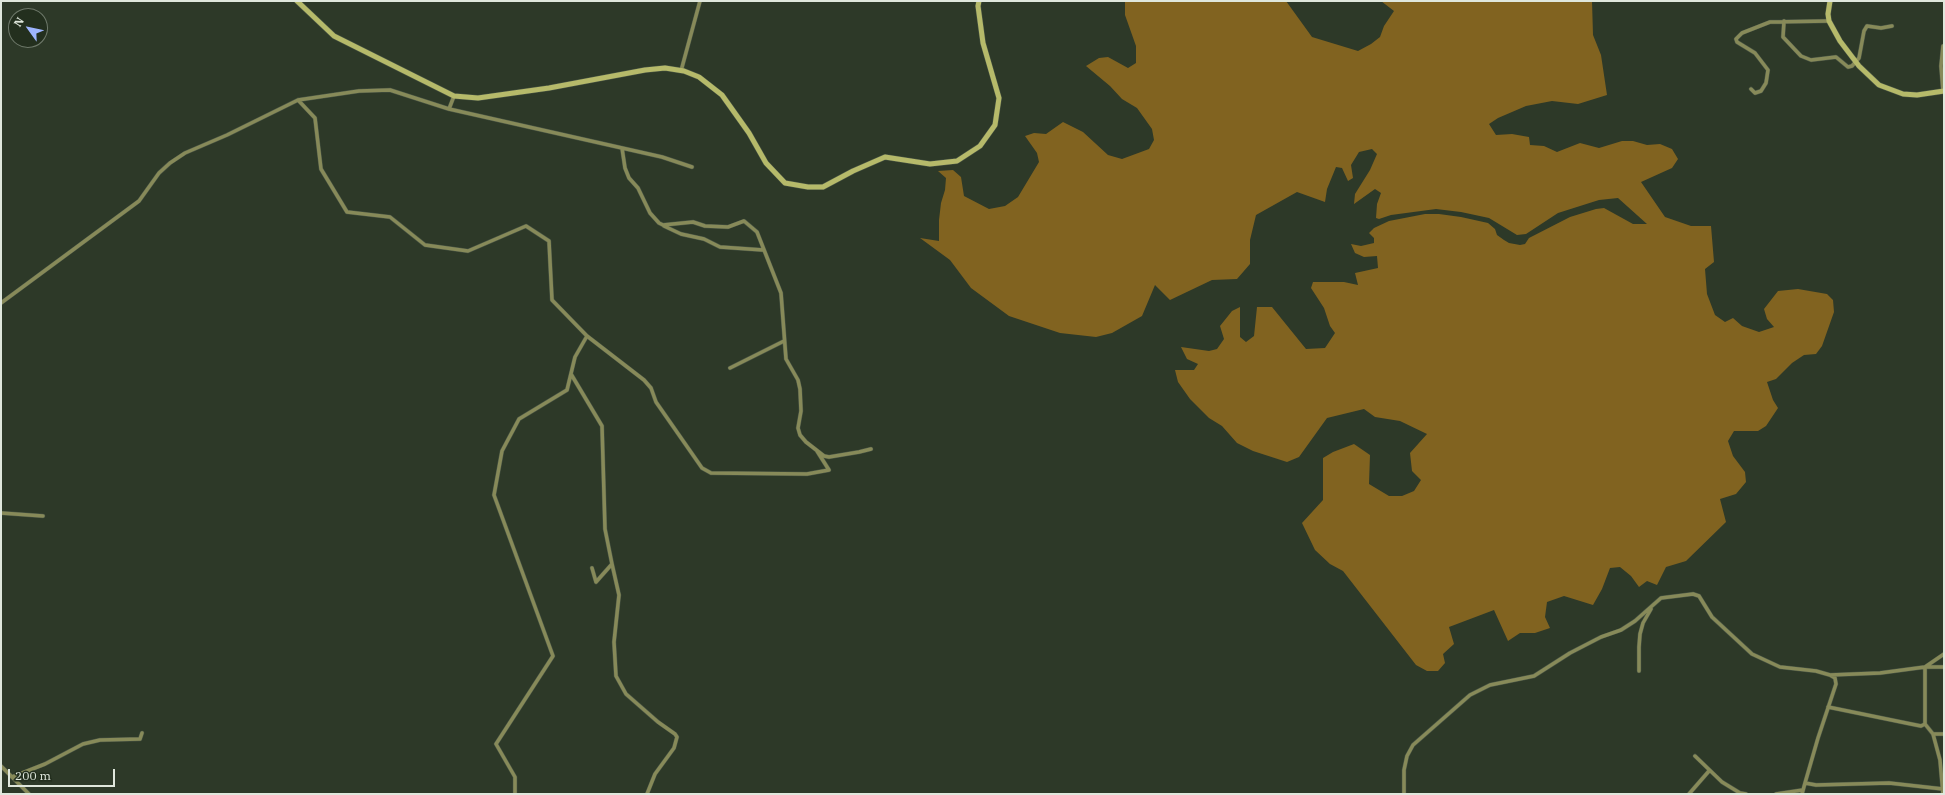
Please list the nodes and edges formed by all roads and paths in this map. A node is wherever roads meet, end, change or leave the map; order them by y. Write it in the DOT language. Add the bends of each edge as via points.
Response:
graph roads {
  1 [pos="297,1"];
  2 [pos="700,1"];
  3 [pos="979,1"];
  4 [pos="1830,1"];
  5 [pos="1784,21"];
  6 [pos="1829,21"];
  7 [pos="1892,26"];
  8 [pos="1943,46"];
  9 [pos="1856,62"];
  10 [pos="681,71"];
  11 [pos="1751,89"];
  12 [pos="1944,91"];
  13 [pos="454,96"];
  14 [pos="298,100"];
  15 [pos="449,109"];
  16 [pos="622,148"];
  17 [pos="692,168"];
  18 [pos="664,225"];
  19 [pos="754,250"];
  20 [pos="763,250"];
  21 [pos="765,257"];
  22 [pos="1,303"];
  23 [pos="587,336"];
  24 [pos="784,341"];
  25 [pos="730,368"];
  26 [pos="571,374"];
  27 [pos="871,448"];
  28 [pos="817,450"];
  29 [pos="1,513"];
  30 [pos="43,516"];
  31 [pos="612,564"];
  32 [pos="592,568"];
  33 [pos="1653,606"];
  34 [pos="1635,621"];
  35 [pos="1643,622"];
  36 [pos="1944,654"];
  37 [pos="1925,667"];
  38 [pos="1944,667"];
  39 [pos="1639,671"];
  40 [pos="1830,674"];
  41 [pos="1828,707"];
  42 [pos="1925,724"];
  43 [pos="142,733"];
  44 [pos="1934,734"];
  45 [pos="1944,734"];
  46 [pos="1695,756"];
  47 [pos="1,766"];
  48 [pos="1709,771"];
  49 [pos="12,777"];
  50 [pos="1805,784"];
  51 [pos="1943,789"];
  52 [pos="1802,792"];
  53 [pos="29,794"];
  54 [pos="515,794"];
  55 [pos="648,794"];
  56 [pos="1404,794"];
  57 [pos="1689,794"];
  58 [pos="1740,794"];
  59 [pos="1746,794"];
  60 [pos="1776,794"];
  61 [pos="1943,794"];
  1 -- 13 [label="main road" via="334,36"];
  2 -- 10 [label="street"];
  3 -- 10 [label="main road" via="983,43 999,98 995,125 980,146 957,161 930,164 885,158 823,187 786,183 766,164 749,133 722,95 699,77"];
  4 -- 6 [label="main road"];
  5 -- 6 [label="street"];
  5 -- 9 [label="street" via="1783,36 1792,48 1807,60 1836,57 1848,67"];
  5 -- 11 [label="street" via="1770,22 1744,32 1736,39 1755,53 1768,70 1766,83 1761,91 1755,93"];
  6 -- 9 [label="main road"];
  7 -- 9 [label="street" via="1867,26 1860,56"];
  8 -- 12 [label="street" via="1941,66"];
  9 -- 12 [label="main road" via="1879,85 1892,91 1917,95"];
  10 -- 13 [label="main road" via="665,68 645,70 478,98"];
  13 -- 15 [label="street"];
  14 -- 15 [label="street" via="359,91 390,90"];
  14 -- 22 [label="street" via="185,153 170,163 139,201"];
  14 -- 23 [label="street" via="315,118 321,169 347,212 390,217 425,245 468,251 526,226 549,241 552,300"];
  15 -- 16 [label="street"];
  16 -- 17 [label="street" via="662,157"];
  16 -- 18 [label="street" via="629,178 638,188 650,212"];
  18 -- 19 [label="street" via="681,234 704,239 720,247"];
  18 -- 20 [label="street" via="693,222 705,226 728,227 744,221 757,232"];
  19 -- 20 [label="street"];
  19 -- 21 [label="street"];
  20 -- 21 [label="street"];
  21 -- 24 [label="street" via="781,293"];
  23 -- 26 [label="street" via="575,357"];
  23 -- 28 [label="street" via="644,380 651,388 656,402 702,468 711,473 807,474 829,470"];
  24 -- 25 [label="street"];
  24 -- 28 [label="street" via="786,359 800,389 801,411 798,428 803,439"];
  26 -- 31 [label="street" via="602,426 605,529"];
  26 -- 54 [label="street" via="567,390 519,419 502,451 494,495 553,656 496,744 514,777"];
  27 -- 28 [label="street" via="834,457 824,456"];
  29 -- 30 [label="street"];
  31 -- 32 [label="street" via="596,582"];
  31 -- 55 [label="street" via="619,595 614,642 616,676 626,694 677,737 674,748 655,774"];
  33 -- 34 [label="street"];
  33 -- 35 [label="street"];
  33 -- 40 [label="street" via="1661,598 1693,594 1699,596 1712,617 1752,654 1780,667"];
  34 -- 35 [label="street"];
  34 -- 56 [label="street" via="1570,653 1534,676 1490,685 1470,695 1413,745 1406,756"];
  35 -- 39 [label="street"];
  36 -- 37 [label="street"];
  37 -- 38 [label="street"];
  37 -- 40 [label="street" via="1880,674"];
  37 -- 42 [label="street"];
  40 -- 41 [label="street" via="1835,678 1836,684"];
  41 -- 42 [label="street" via="1921,726"];
  41 -- 50 [label="street"];
  42 -- 44 [label="street"];
  43 -- 49 [label="street" via="140,739 100,740 83,744 45,764"];
  44 -- 45 [label="street"];
  44 -- 51 [label="street"];
  46 -- 48 [label="street"];
  47 -- 49 [label="street"];
  48 -- 57 [label="street"];
  48 -- 58 [label="street"];
  49 -- 53 [label="street"];
  50 -- 51 [label="street" via="1889,783"];
  50 -- 52 [label="street"];
  51 -- 61 [label="street"];
  52 -- 60 [label="street"];
  58 -- 59 [label="street"];
}
